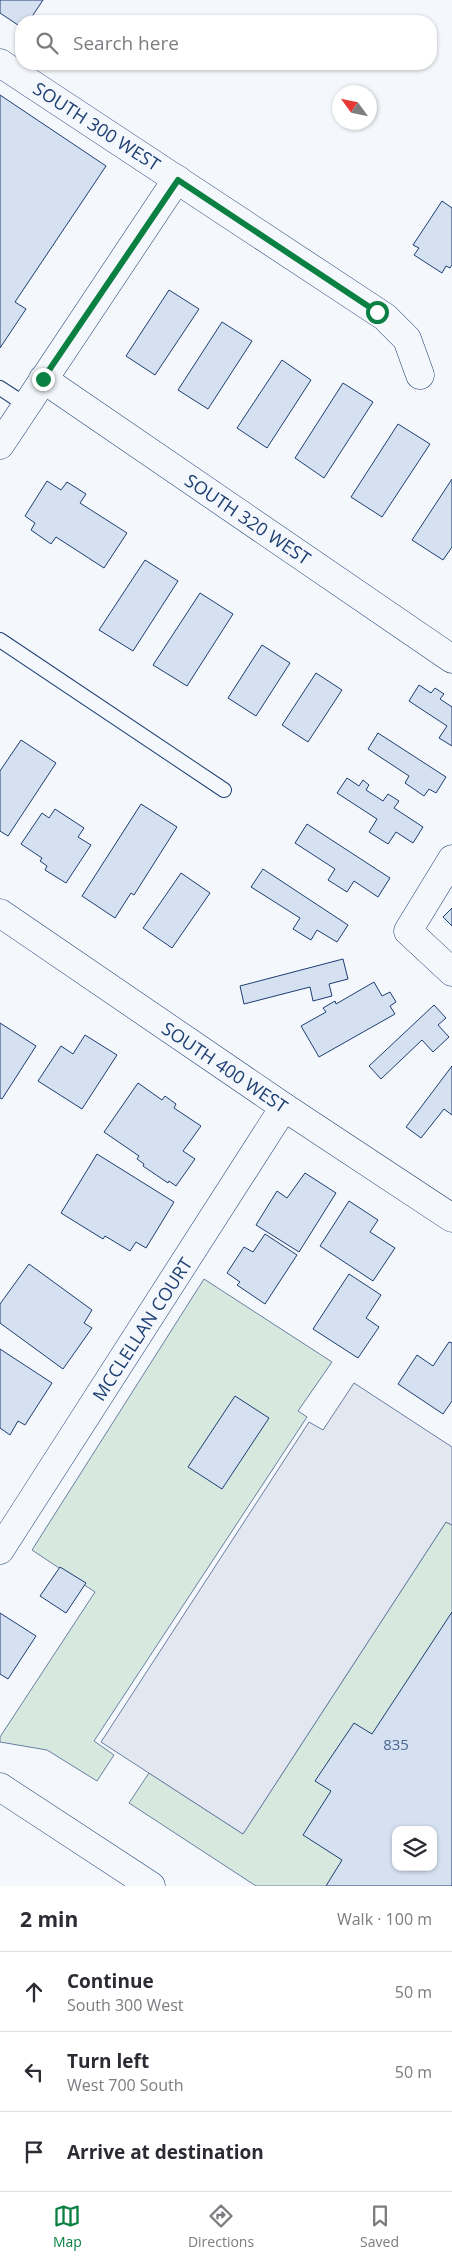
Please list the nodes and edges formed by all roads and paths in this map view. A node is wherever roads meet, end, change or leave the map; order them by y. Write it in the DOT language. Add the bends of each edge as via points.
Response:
graph roads {
  1 [pos="0,63"];
  2 [pos="178,180"];
  3 [pos="420,376"];
  4 [pos="43,379"];
  5 [pos="0,388"];
  6 [pos="26,405"];
  7 [pos="0,445"];
  8 [pos="0,640"];
  9 [pos="452,659"];
  10 [pos="224,790"];
  11 [pos="452,858"];
  12 [pos="0,913"];
  13 [pos="452,972"];
  14 [pos="284,1107"];
  15 [pos="452,1218"];
  16 [pos="0,1550"];
  17 [pos="0,1787"];
  18 [pos="152,1886"];
  1 -- 2 [label="street, SOUTH 300 WEST"];
  2 -- 3 [label="street, SOUTH 300 WEST" via="385,317 407,340"];
  2 -- 4 [label="street"];
  4 -- 6 [label="street"];
  4 -- 9 [label="street, SOUTH 320 WEST"];
  5 -- 6 [label="lane"];
  6 -- 7 [label="street"];
  8 -- 10 [label="lane"];
  11 -- 13 [label="street" via="408,931"];
  12 -- 14 [label="street, SOUTH 400 WEST"];
  14 -- 15 [label="street, SOUTH 400 WEST"];
  14 -- 16 [label="street, MCCLELLAN COURT"];
  17 -- 18 [label="street"];
}
